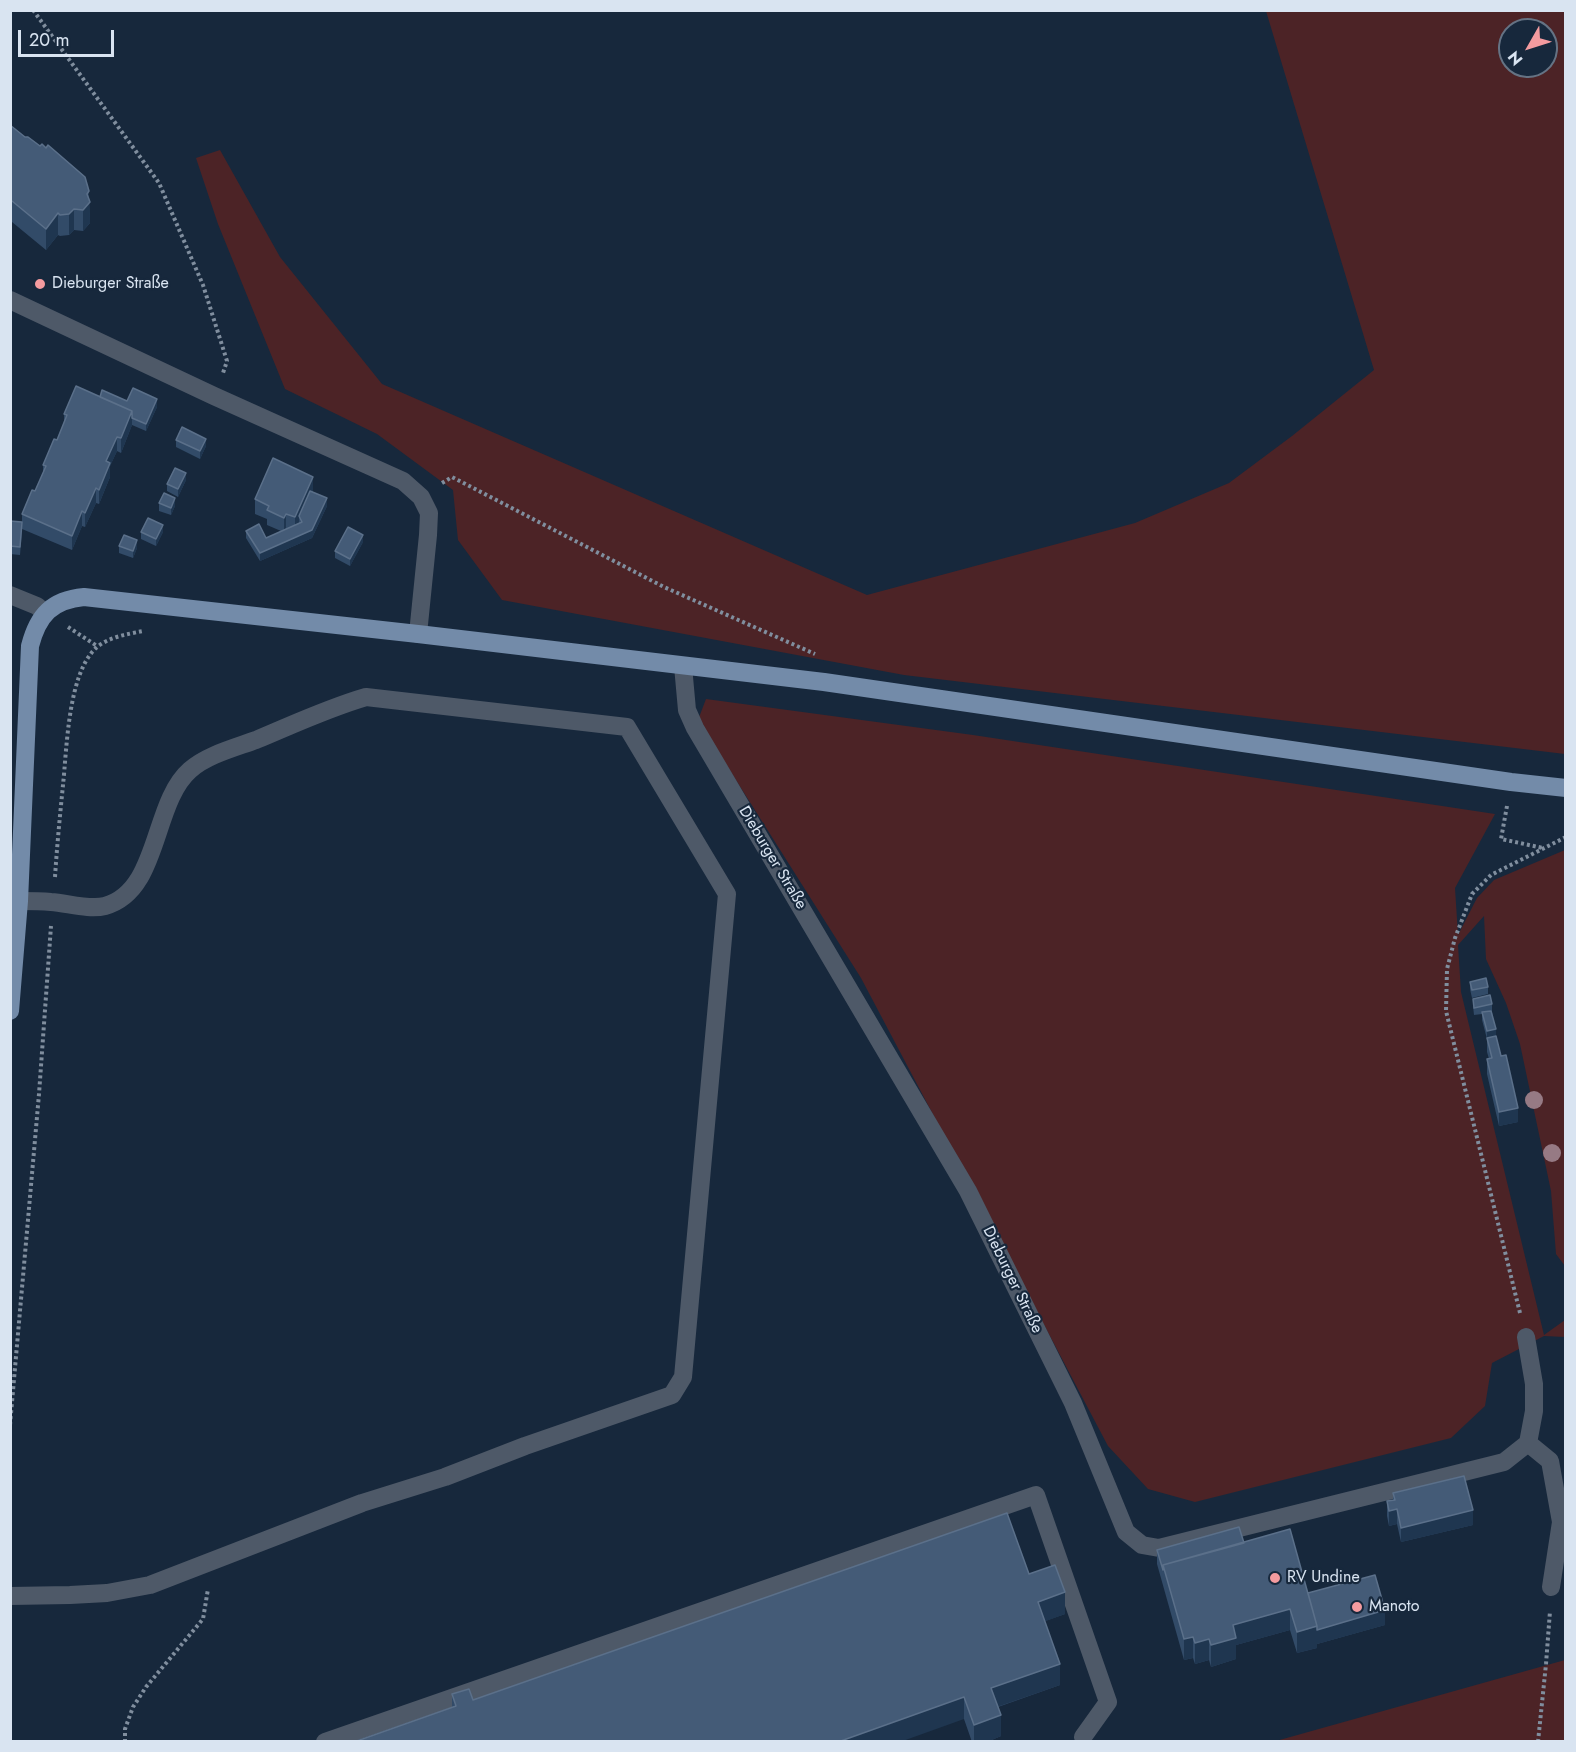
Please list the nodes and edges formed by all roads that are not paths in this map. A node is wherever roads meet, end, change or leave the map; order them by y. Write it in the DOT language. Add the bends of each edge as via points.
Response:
graph roads {
  1 [pos="10,300"];
  2 [pos="10,595"];
  3 [pos="45,613"];
  4 [pos="418,633"];
  5 [pos="683,666"];
  6 [pos="1566,788"];
  7 [pos="19,901"];
  8 [pos="10,1011"];
  9 [pos="1526,1337"];
  10 [pos="1528,1443"];
  11 [pos="1563,1522"];
  12 [pos="1551,1587"];
  13 [pos="10,1596"];
  14 [pos="1079,1740"];
  15 [pos="325,1742"];
  1 -- 4 [label="street" via="403,481 421,497 429,513"];
  2 -- 3 [label="street"];
  3 -- 4 [label="main road" via="62,602 84,597"];
  3 -- 7 [label="main road" via="34,633 29,658"];
  4 -- 5 [label="main road"];
  5 -- 6 [label="main road" via="824,682"];
  5 -- 10 [label="street, Dieburger Straße" via="687,711 695,728 968,1191 1073,1403 1126,1532 1133,1539 1159,1548 1504,1462"];
  7 -- 8 [label="main road"];
  7 -- 13 [label="street" via="104,906 118,900 138,880 174,791 191,769 214,756 366,697 627,727 728,894 683,1377 672,1395 362,1503 150,1585 70,1596"];
  9 -- 10 [label="street" via="1534,1384"];
  10 -- 11 [label="street" via="1550,1461"];
  11 -- 12 [label="street"];
  14 -- 15 [label="street" via="1108,1702 1036,1495"];
}
